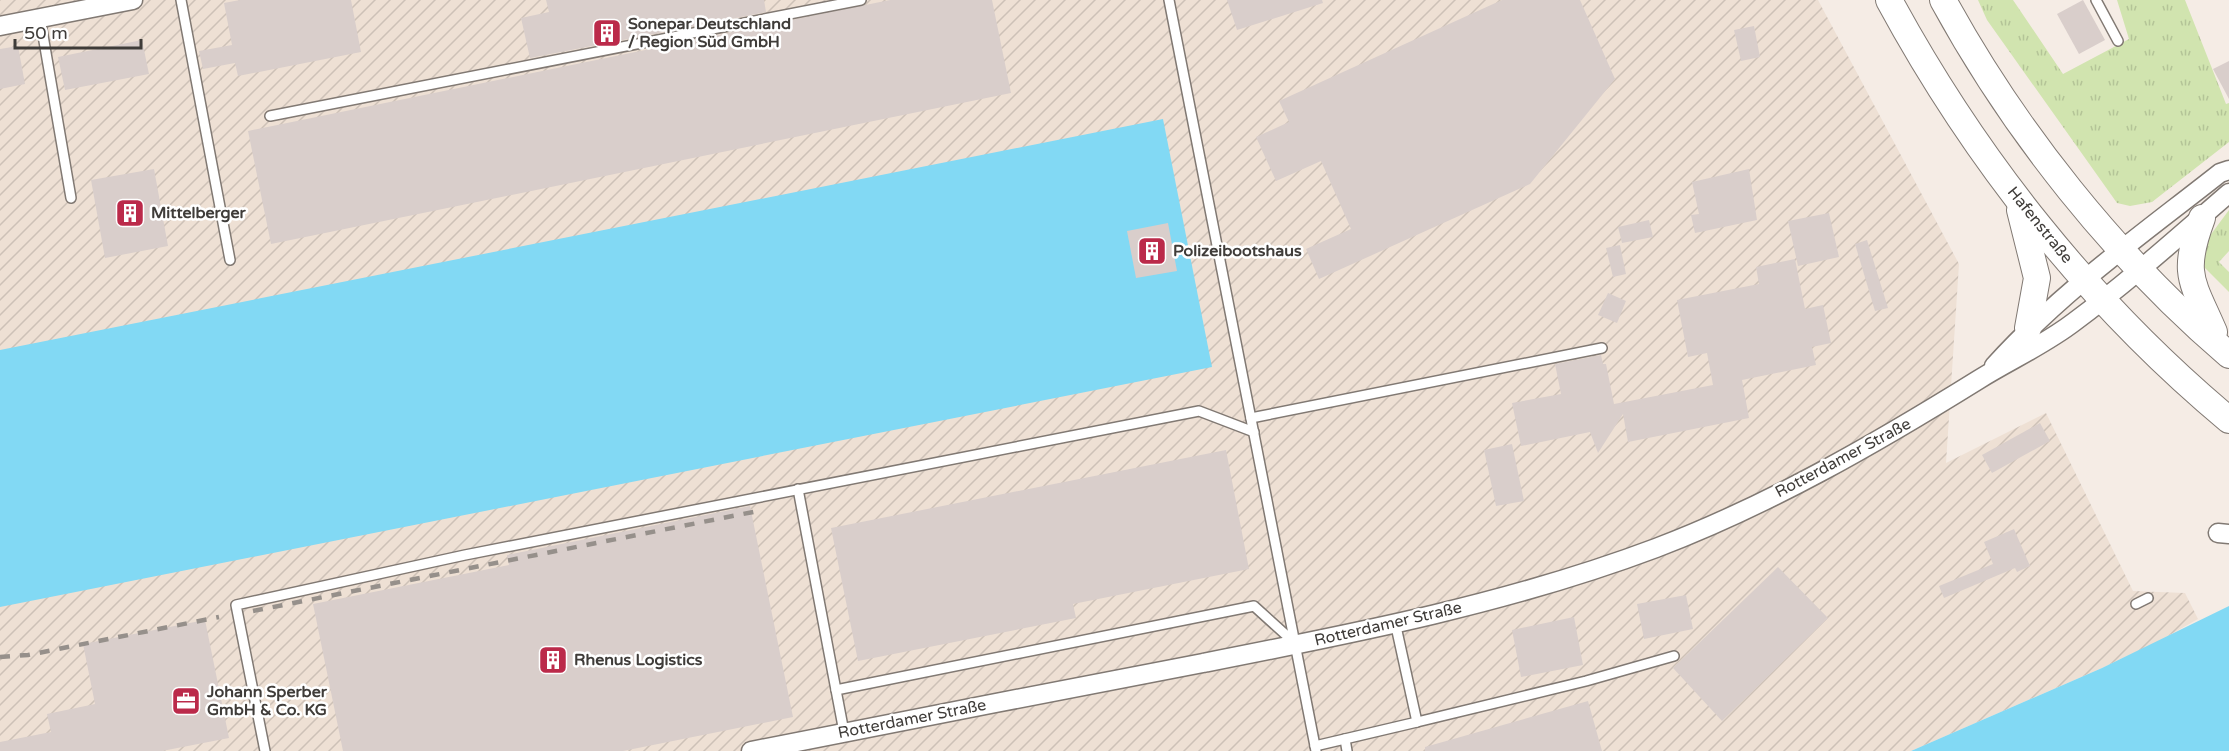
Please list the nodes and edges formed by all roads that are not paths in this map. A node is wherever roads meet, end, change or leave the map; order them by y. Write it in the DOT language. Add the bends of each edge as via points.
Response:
graph roads {
  1 [pos="133,0"];
  2 [pos="181,0"];
  3 [pos="861,0"];
  4 [pos="1169,0"];
  5 [pos="1888,0"];
  6 [pos="1943,0"];
  7 [pos="2096,0"];
  8 [pos="40,18"];
  9 [pos="0,26"];
  10 [pos="2118,41"];
  11 [pos="270,116"];
  12 [pos="2229,170"];
  13 [pos="2229,193"];
  14 [pos="71,198"];
  15 [pos="2017,198"];
  16 [pos="2202,218"];
  17 [pos="2122,248"];
  18 [pos="230,260"];
  19 [pos="2141,268"];
  20 [pos="2084,279"];
  21 [pos="2102,300"];
  22 [pos="2028,328"];
  23 [pos="1602,348"];
  24 [pos="2225,352"];
  25 [pos="1984,376"];
  26 [pos="1251,418"];
  27 [pos="2229,420"];
  28 [pos="1254,432"];
  29 [pos="798,489"];
  30 [pos="2148,598"];
  31 [pos="2136,604"];
  32 [pos="1395,622"];
  33 [pos="1296,644"];
  34 [pos="1674,656"];
  35 [pos="836,690"];
  36 [pos="1417,722"];
  37 [pos="844,732"];
  38 [pos="1345,739"];
  39 [pos="1316,748"];
  40 [pos="265,751"];
  41 [pos="751,751"];
  42 [pos="1347,751"];
  1 -- 8 [label="street"];
  2 -- 18 [label="lane"];
  3 -- 11 [label="lane"];
  4 -- 26 [label="lane"];
  5 -- 15 [label="main road, Hafenstraße" via="1941,88"];
  6 -- 17 [label="main road" via="2029,134"];
  7 -- 10 [label="lane"];
  8 -- 9 [label="street"];
  8 -- 14 [label="lane"];
  12 -- 17 [label="street, Rotterdamer Straße"];
  13 -- 16 [label="street, Rotterdamer Straße"];
  15 -- 20 [label="main road, Hafenstraße"];
  15 -- 22 [label="main road" via="2037,278"];
  16 -- 19 [label="street, Rotterdamer Straße"];
  16 -- 24 [label="main road" via="2191,254 2192,280 2195,295"];
  17 -- 19 [label="main road"];
  17 -- 20 [label="street, Rotterdamer Straße"];
  19 -- 21 [label="street, Rotterdamer Straße"];
  19 -- 24 [label="main road"];
  20 -- 21 [label="main road, Hafenstraße"];
  20 -- 22 [label="street, Rotterdamer Straße"];
  21 -- 25 [label="street, Rotterdamer Straße" via="2043,344"];
  21 -- 27 [label="main road, Hafenstraße"];
  22 -- 25 [label="street, Rotterdamer Straße"];
  23 -- 26 [label="lane"];
  25 -- 32 [label="street, Rotterdamer Straße" via="1887,436 1740,513 1656,548 1513,596"];
  26 -- 28 [label="lane"];
  28 -- 29 [label="lane" via="1199,411"];
  28 -- 33 [label="lane"];
  29 -- 35 [label="lane"];
  29 -- 40 [label="lane" via="236,605"];
  30 -- 31 [label="lane"];
  32 -- 33 [label="street, Rotterdamer Straße"];
  32 -- 36 [label="lane"];
  33 -- 35 [label="lane" via="1254,606"];
  33 -- 37 [label="street, Rotterdamer Straße"];
  33 -- 39 [label="lane"];
  34 -- 36 [label="lane"];
  35 -- 37 [label="lane"];
  36 -- 38 [label="lane"];
  37 -- 41 [label="street, Rotterdamer Straße"];
  38 -- 39 [label="lane"];
  38 -- 42 [label="lane"];
}
